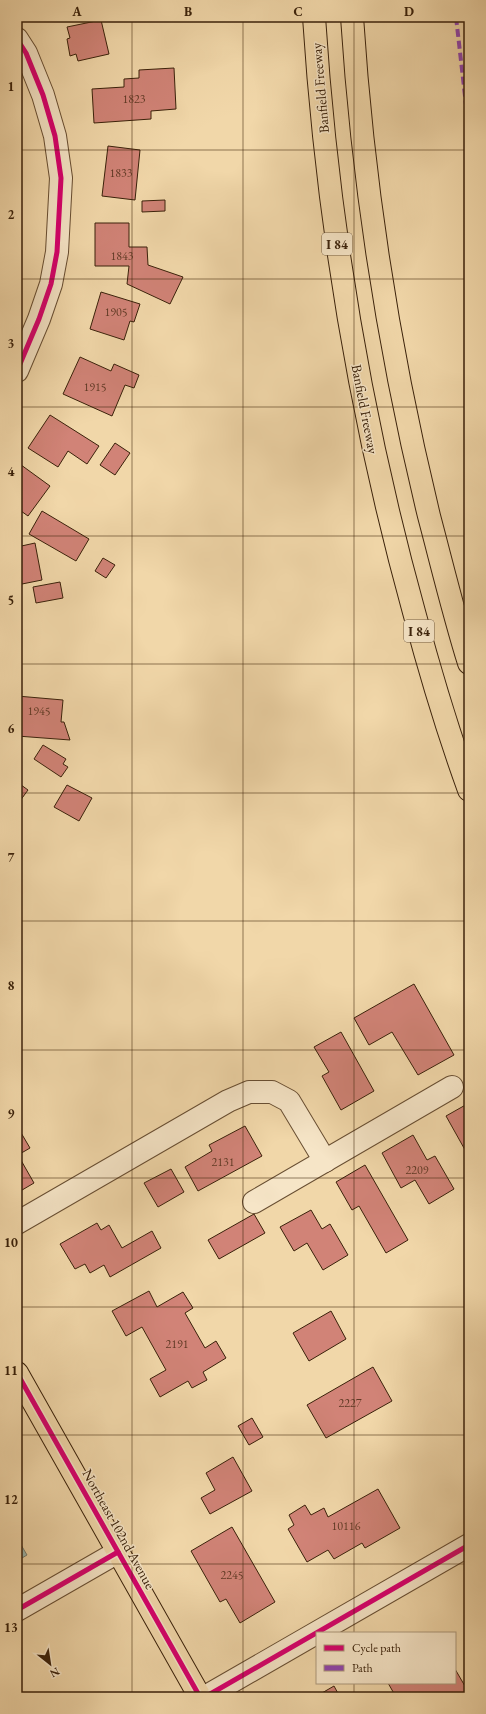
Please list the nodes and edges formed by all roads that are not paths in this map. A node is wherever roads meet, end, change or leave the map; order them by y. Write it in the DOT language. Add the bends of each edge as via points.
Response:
graph roads {
  1 [pos="314,17"];
  2 [pos="352,17"];
  3 [pos="17,39"];
  4 [pos="17,371"];
  5 [pos="469,663"];
  6 [pos="469,790"];
  7 [pos="452,1087"];
  8 [pos="325,1161"];
  9 [pos="254,1202"];
  10 [pos="17,1223"];
  11 [pos="17,1373"];
  12 [pos="469,1546"];
  13 [pos="118,1552"];
  14 [pos="17,1610"];
  15 [pos="319,1632"];
  16 [pos="316,1634"];
  17 [pos="200,1697"];
  18 [pos="205,1697"];
  1 -- 6 [label="main road, Banfield Freeway / I 84" via="327,171 340,269 376,461 402,572"];
  2 -- 5 [label="main road" via="365,167 379,271 416,460"];
  3 -- 4 [label="street" via="26,53 43,95 55,136 61,178 57,252 51,284"];
  7 -- 8 [label="street"];
  8 -- 9 [label="street"];
  8 -- 10 [label="street" via="289,1101 272,1092 249,1092 228,1101"];
  11 -- 13 [label="main road, Northeast 102nd Avenue"];
  12 -- 15 [label="street"];
  13 -- 14 [label="street"];
  13 -- 17 [label="main road, Northeast 102nd Avenue"];
  16 -- 18 [label="street"];
}
